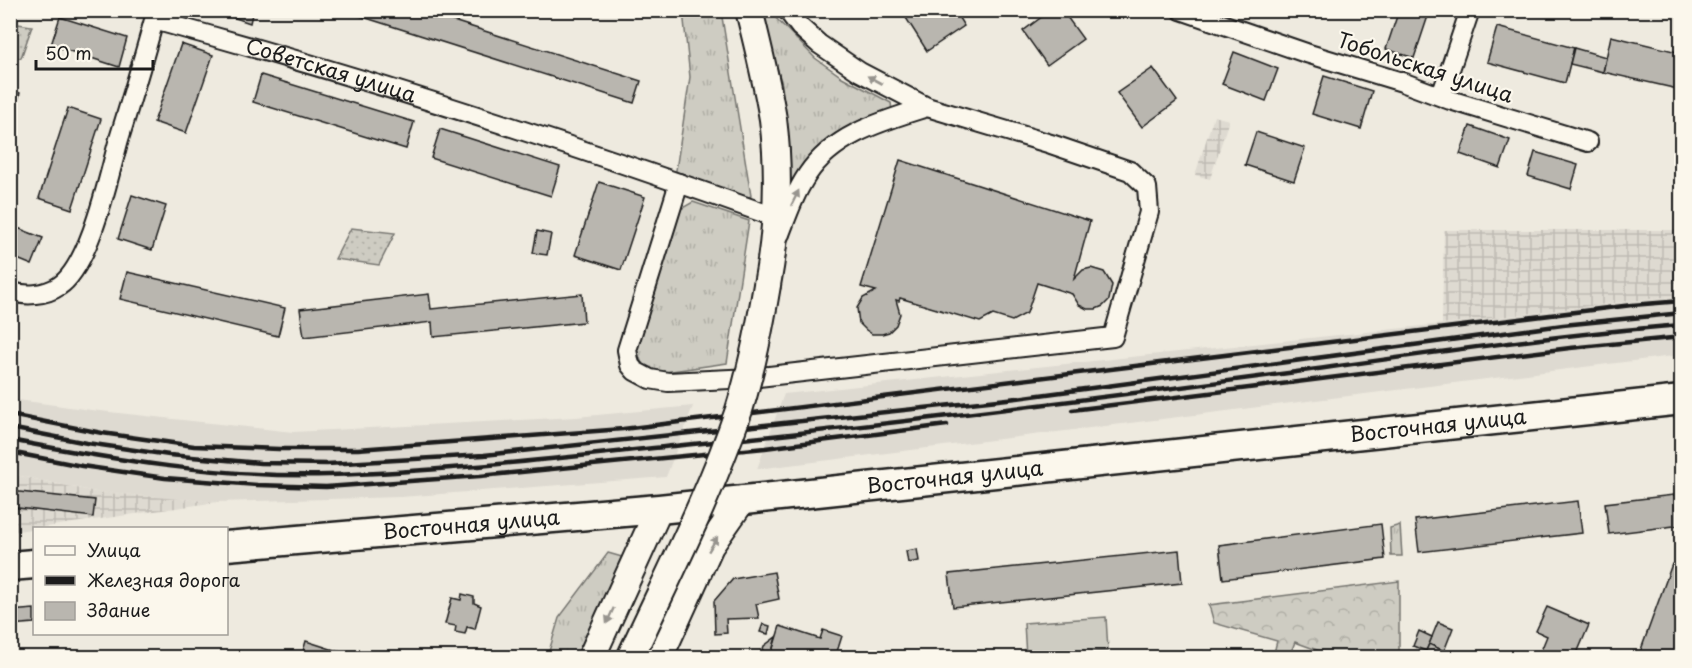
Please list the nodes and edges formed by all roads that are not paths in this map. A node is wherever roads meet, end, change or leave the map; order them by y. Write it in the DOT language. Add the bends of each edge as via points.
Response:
graph roads {
  1 [pos="749,10"];
  2 [pos="787,10"];
  3 [pos="1181,10"];
  4 [pos="1470,10"];
  5 [pos="1441,96"];
  6 [pos="927,107"];
  7 [pos="1588,142"];
  8 [pos="679,183"];
  9 [pos="775,217"];
  10 [pos="773,252"];
  11 [pos="10,291"];
  12 [pos="1682,400"];
  13 [pos="743,499"];
  14 [pos="659,509"];
  15 [pos="228,546"];
  16 [pos="33,564"];
  17 [pos="10,566"];
  18 [pos="628,576"];
  19 [pos="689,593"];
  20 [pos="591,657"];
  21 [pos="630,657"];
  22 [pos="659,657"];
  1 -- 9 [label="main road" via="773,120"];
  6 -- 2 [label="street, one-way" via="860,72 819,44"];
  3 -- 5 [label="street, Тобольская улица"];
  4 -- 5 [label="street"];
  5 -- 7 [label="street, Тобольская улица"];
  6 -- 8 [label="street" via="1130,171 1147,187 1149,212 1113,337 751,378 668,382 642,376 630,365 627,350"];
  10 -- 6 [label="street, one-way" via="793,200 808,173 828,151 854,134"];
  8 -- 9 [label="street, Советская улица"];
  8 -- 11 [label="street, Советская улица" via="262,50 154,20 93,228 75,268 59,286 39,294"];
  9 -- 10 [label="main road"];
  10 -- 21 [label="main road, bridge" via="758,338 739,409 711,482"];
  12 -- 13 [label="main road, Восточная улица"];
  13 -- 14 [label="main road, Восточная улица"];
  19 -- 13 [label="main road, one-way" via="710,546"];
  14 -- 15 [label="main road, Восточная улица"];
  14 -- 18 [label="main road"];
  16 -- 17 [label="main road"];
  18 -- 19 [label="main road" via="645,558 668,561 685,575"];
  18 -- 20 [label="main road, one-way"];
  19 -- 22 [label="main road"];
}
